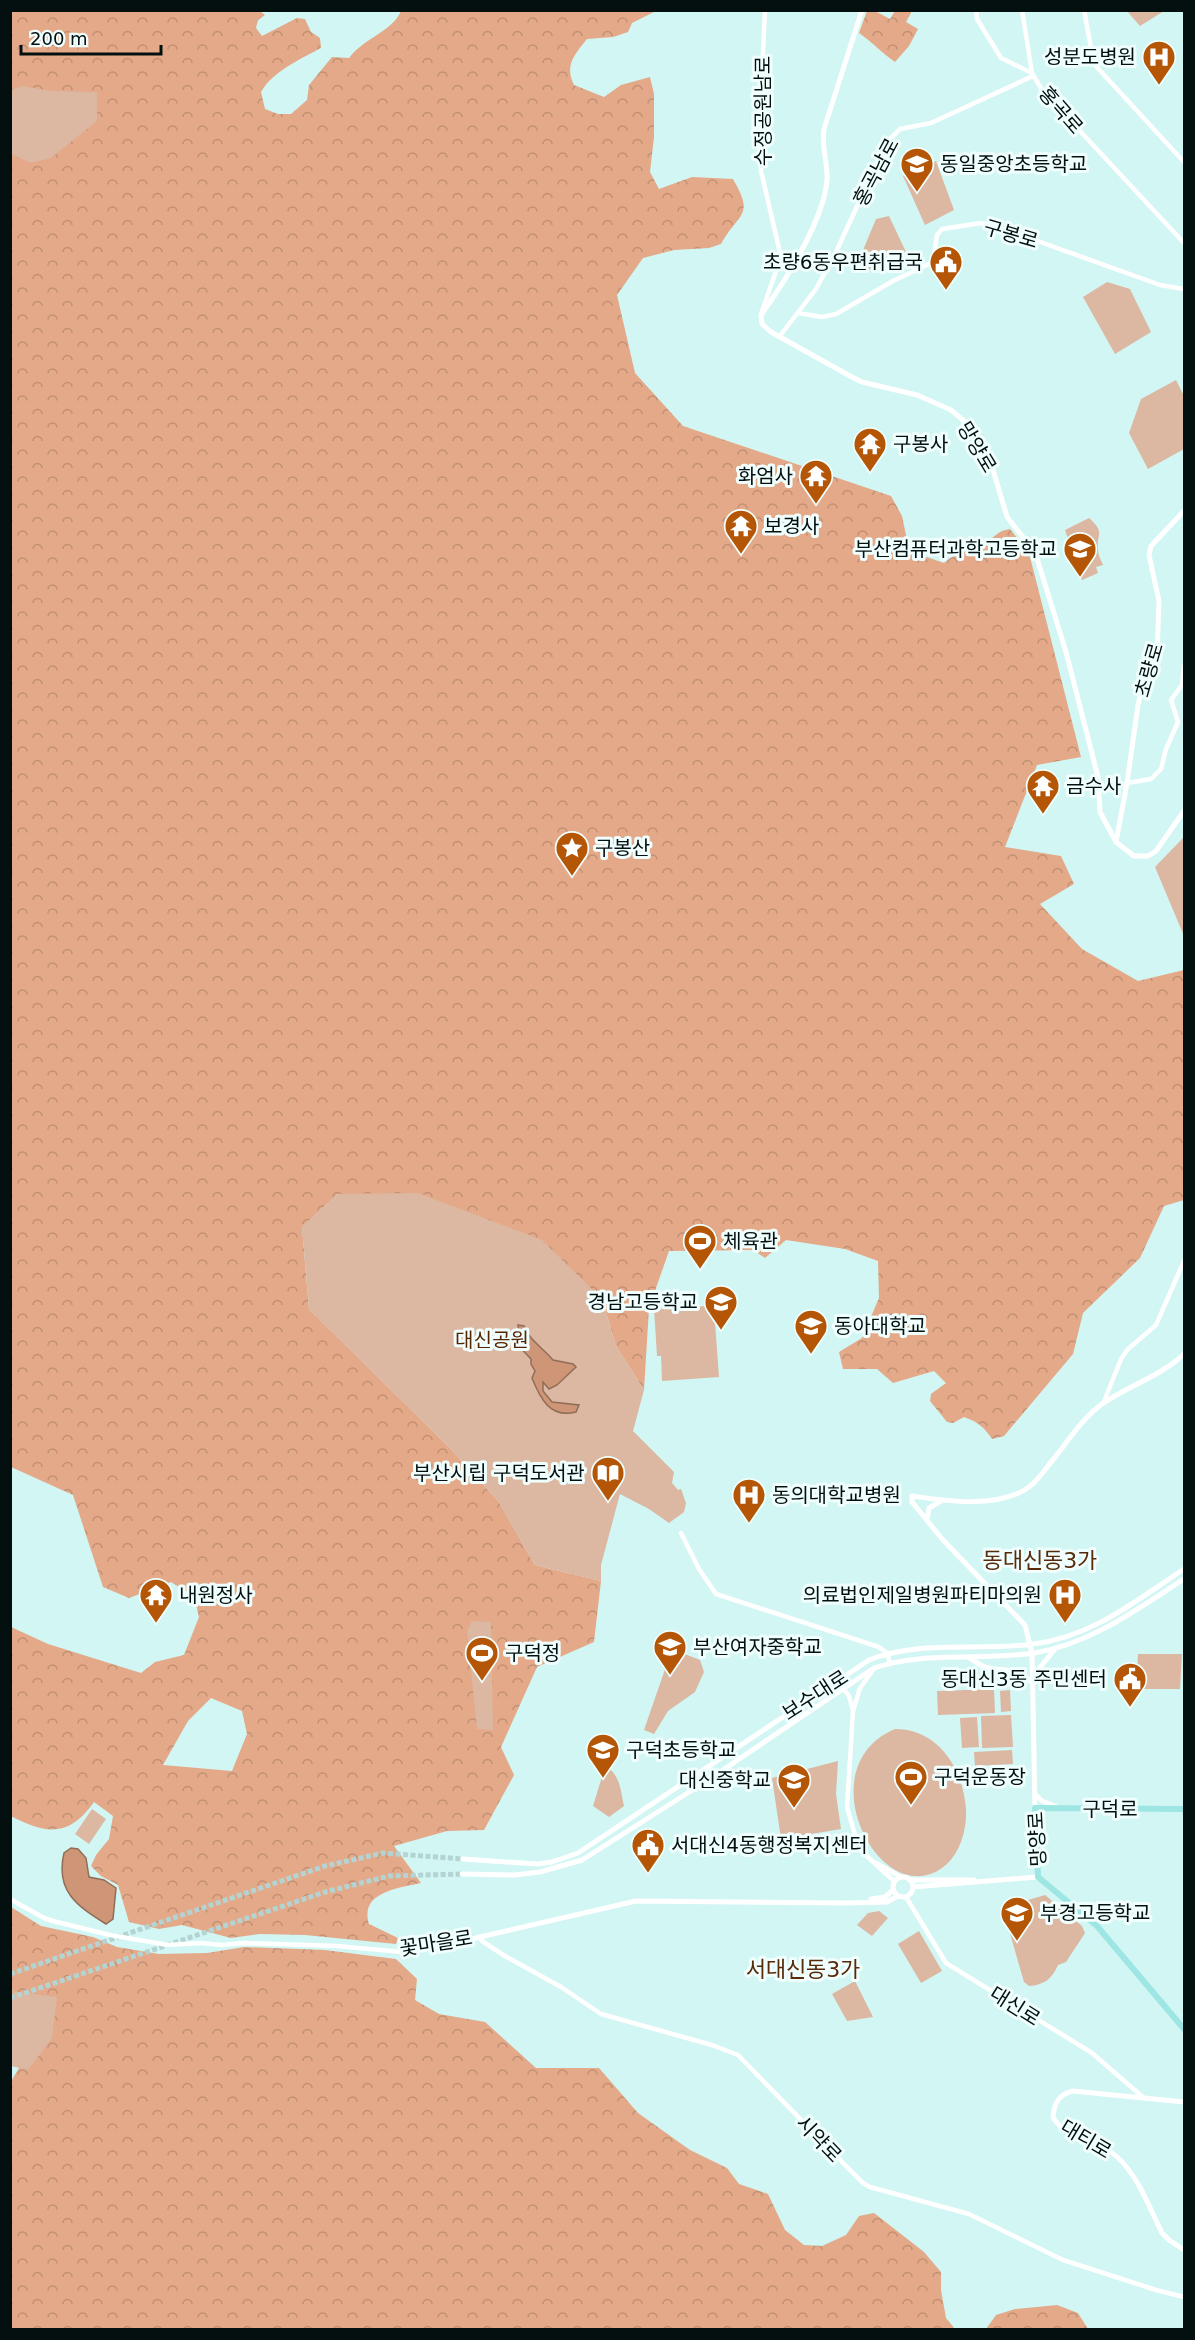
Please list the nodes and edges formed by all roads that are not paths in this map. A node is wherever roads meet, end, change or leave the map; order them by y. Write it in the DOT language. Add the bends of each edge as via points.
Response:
graph roads {
  1 [pos="765,10"];
  2 [pos="862,10"];
  3 [pos="976,10"];
  4 [pos="1022,10"];
  5 [pos="1084,10"];
  6 [pos="1032,75"];
  7 [pos="1185,162"];
  8 [pos="1185,243"];
  9 [pos="1185,289"];
  10 [pos="798,313"];
  11 [pos="761,315"];
  12 [pos="779,337"];
  13 [pos="1185,511"];
  14 [pos="1185,666"];
  15 [pos="1127,783"];
  16 [pos="1185,811"];
  17 [pos="1116,842"];
  18 [pos="1185,1261"];
  19 [pos="1185,1354"];
  20 [pos="1102,1404"];
  21 [pos="947,1501"];
  22 [pos="927,1521"];
  23 [pos="681,1533"];
  24 [pos="1185,1569"];
  25 [pos="1185,1579"];
  26 [pos="1122,1610"];
  27 [pos="1126,1617"];
  28 [pos="1031,1645"];
  29 [pos="1055,1649"];
  30 [pos="887,1653"];
  31 [pos="1032,1653"];
  32 [pos="968,1657"];
  33 [pos="890,1663"];
  34 [pos="874,1668"];
  35 [pos="1033,1676"];
  36 [pos="837,1680"];
  37 [pos="1034,1684"];
  38 [pos="843,1689"];
  39 [pos="853,1711"];
  40 [pos="1035,1792"];
  41 [pos="1035,1808"];
  42 [pos="1065,1809"];
  43 [pos="1185,1809"];
  44 [pos="463,1859"];
  45 [pos="874,1862"];
  46 [pos="462,1874"];
  47 [pos="901,1877"];
  48 [pos="1038,1877"];
  49 [pos="910,1880"];
  50 [pos="894,1881"];
  51 [pos="982,1881"];
  52 [pos="913,1887"];
  53 [pos="892,1890"];
  54 [pos="898,1896"];
  55 [pos="906,1897"];
  56 [pos="10,1899"];
  57 [pos="867,1901"];
  58 [pos="479,1937"];
  59 [pos="441,1946"];
  60 [pos="1185,2030"];
  61 [pos="1144,2098"];
  62 [pos="1185,2102"];
  63 [pos="1185,2250"];
  64 [pos="1185,2297"];
  1 -- 11 [label="street, 수정공원남로" via="761,171 782,257"];
  2 -- 11 [label="main road" via="825,129 823,199 787,279"];
  3 -- 6 [label="street" via="977,19 1001,58"];
  4 -- 6 [label="street, 홍곡로"];
  5 -- 7 [label="street" via="1094,64"];
  6 -- 8 [label="street, 홍곡로" via="1049,99"];
  6 -- 10 [label="street, 홍곡남로" via="931,123 900,129 890,139 837,250"];
  9 -- 10 [label="street, 구봉로" via="1160,285 981,224 942,229 933,262 836,314 822,317"];
  10 -- 12 [label="street, 홍곡남로"];
  11 -- 12 [label="main road, 망양로" via="764,327"];
  12 -- 17 [label="main road, 망양로" via="862,382 942,405 957,415 977,440 991,463 1007,517 1035,552 1098,777 1100,812"];
  13 -- 15 [label="main road, 초량로" via="1151,546 1149,555 1159,601 1159,641 1138,705"];
  14 -- 15 [label="street" via="1182,685 1171,700 1178,722 1161,769 1151,779"];
  15 -- 17 [label="main road, 초량로"];
  16 -- 17 [label="main road" via="1156,851 1148,856 1134,856"];
  18 -- 20 [label="street" via="1156,1325 1127,1350"];
  19 -- 20 [label="main road, 망양로"];
  20 -- 21 [label="main road, 망양로" via="1030,1487 1011,1496"];
  21 -- 22 [label="main road" via="931,1506"];
  21 -- 22 [label="main road, 망양로" via="912,1496 912,1502"];
  22 -- 28 [label="main road, 망양로" via="1025,1625"];
  23 -- 30 [label="street" via="716,1594 879,1647"];
  24 -- 26 [label="main road, 보수대로"];
  25 -- 27 [label="main road, 보수대로"];
  26 -- 27 [label="main road" via="1119,1618"];
  26 -- 28 [label="main road, 보수대로" via="1095,1627"];
  27 -- 29 [label="main road, 보수대로" via="1097,1634"];
  28 -- 30 [label="main road, 보수대로"];
  28 -- 31 [label="main road, 망양로"];
  29 -- 31 [label="main road, 보수대로"];
  29 -- 35 [label="main road"];
  30 -- 33 [label="street"];
  30 -- 36 [label="main road, 보수대로"];
  31 -- 32 [label="main road, 보수대로"];
  31 -- 35 [label="main road, 망양로"];
  32 -- 33 [label="main road, 보수대로"];
  32 -- 37 [label="main road" via="984,1667 1023,1673"];
  33 -- 34 [label="main road, 보수대로"];
  34 -- 38 [label="main road, 보수대로"];
  34 -- 39 [label="street"];
  35 -- 37 [label="main road, 망양로"];
  36 -- 38 [label="street"];
  36 -- 44 [label="main road, 보수대로" via="578,1853 538,1864"];
  37 -- 40 [label="main road, 망양로"];
  38 -- 39 [label="street"];
  38 -- 46 [label="main road, 보수대로" via="582,1860 515,1875"];
  39 -- 45 [label="street" via="847,1807 859,1849"];
  40 -- 41 [label="main road, 망양로"];
  40 -- 42 [label="main road" via="1045,1803"];
  41 -- 42 [label="main road, 구덕로"];
  41 -- 48 [label="main road, 망양로"];
  42 -- 43 [label="main road, 구덕로"];
  45 -- 47 [label="street"];
  45 -- 50 [label="street"];
  47 -- 49 [label="main road"];
  47 -- 50 [label="main road"];
  48 -- 51 [label="main road"];
  48 -- 60 [label="main road, 망양로" via="1097,1926"];
  49 -- 51 [label="main road"];
  49 -- 52 [label="main road"];
  50 -- 53 [label="main road"];
  51 -- 52 [label="main road"];
  52 -- 55 [label="main road"];
  53 -- 54 [label="main road"];
  53 -- 57 [label="main road, 꽃마을로" via="885,1897"];
  54 -- 55 [label="main road, 꽃마을로"];
  54 -- 57 [label="main road, 꽃마을로" via="887,1902"];
  55 -- 61 [label="street, 대신로" via="946,1963 1092,2053"];
  56 -- 59 [label="street, 꽃마을로" via="53,1921 168,1945 244,1943 402,1952"];
  57 -- 58 [label="main road, 꽃마을로" via="636,1901"];
  58 -- 59 [label="main road, 꽃마을로"];
  58 -- 64 [label="street, 시약로" via="601,2014 738,2055 862,2183 969,2214 1063,2260"];
  61 -- 62 [label="main road, 대티로"];
  61 -- 63 [label="main road, 대티로" via="1066,2092 1055,2104 1053,2117 1063,2129 1118,2158 1132,2174 1162,2233"];
}
